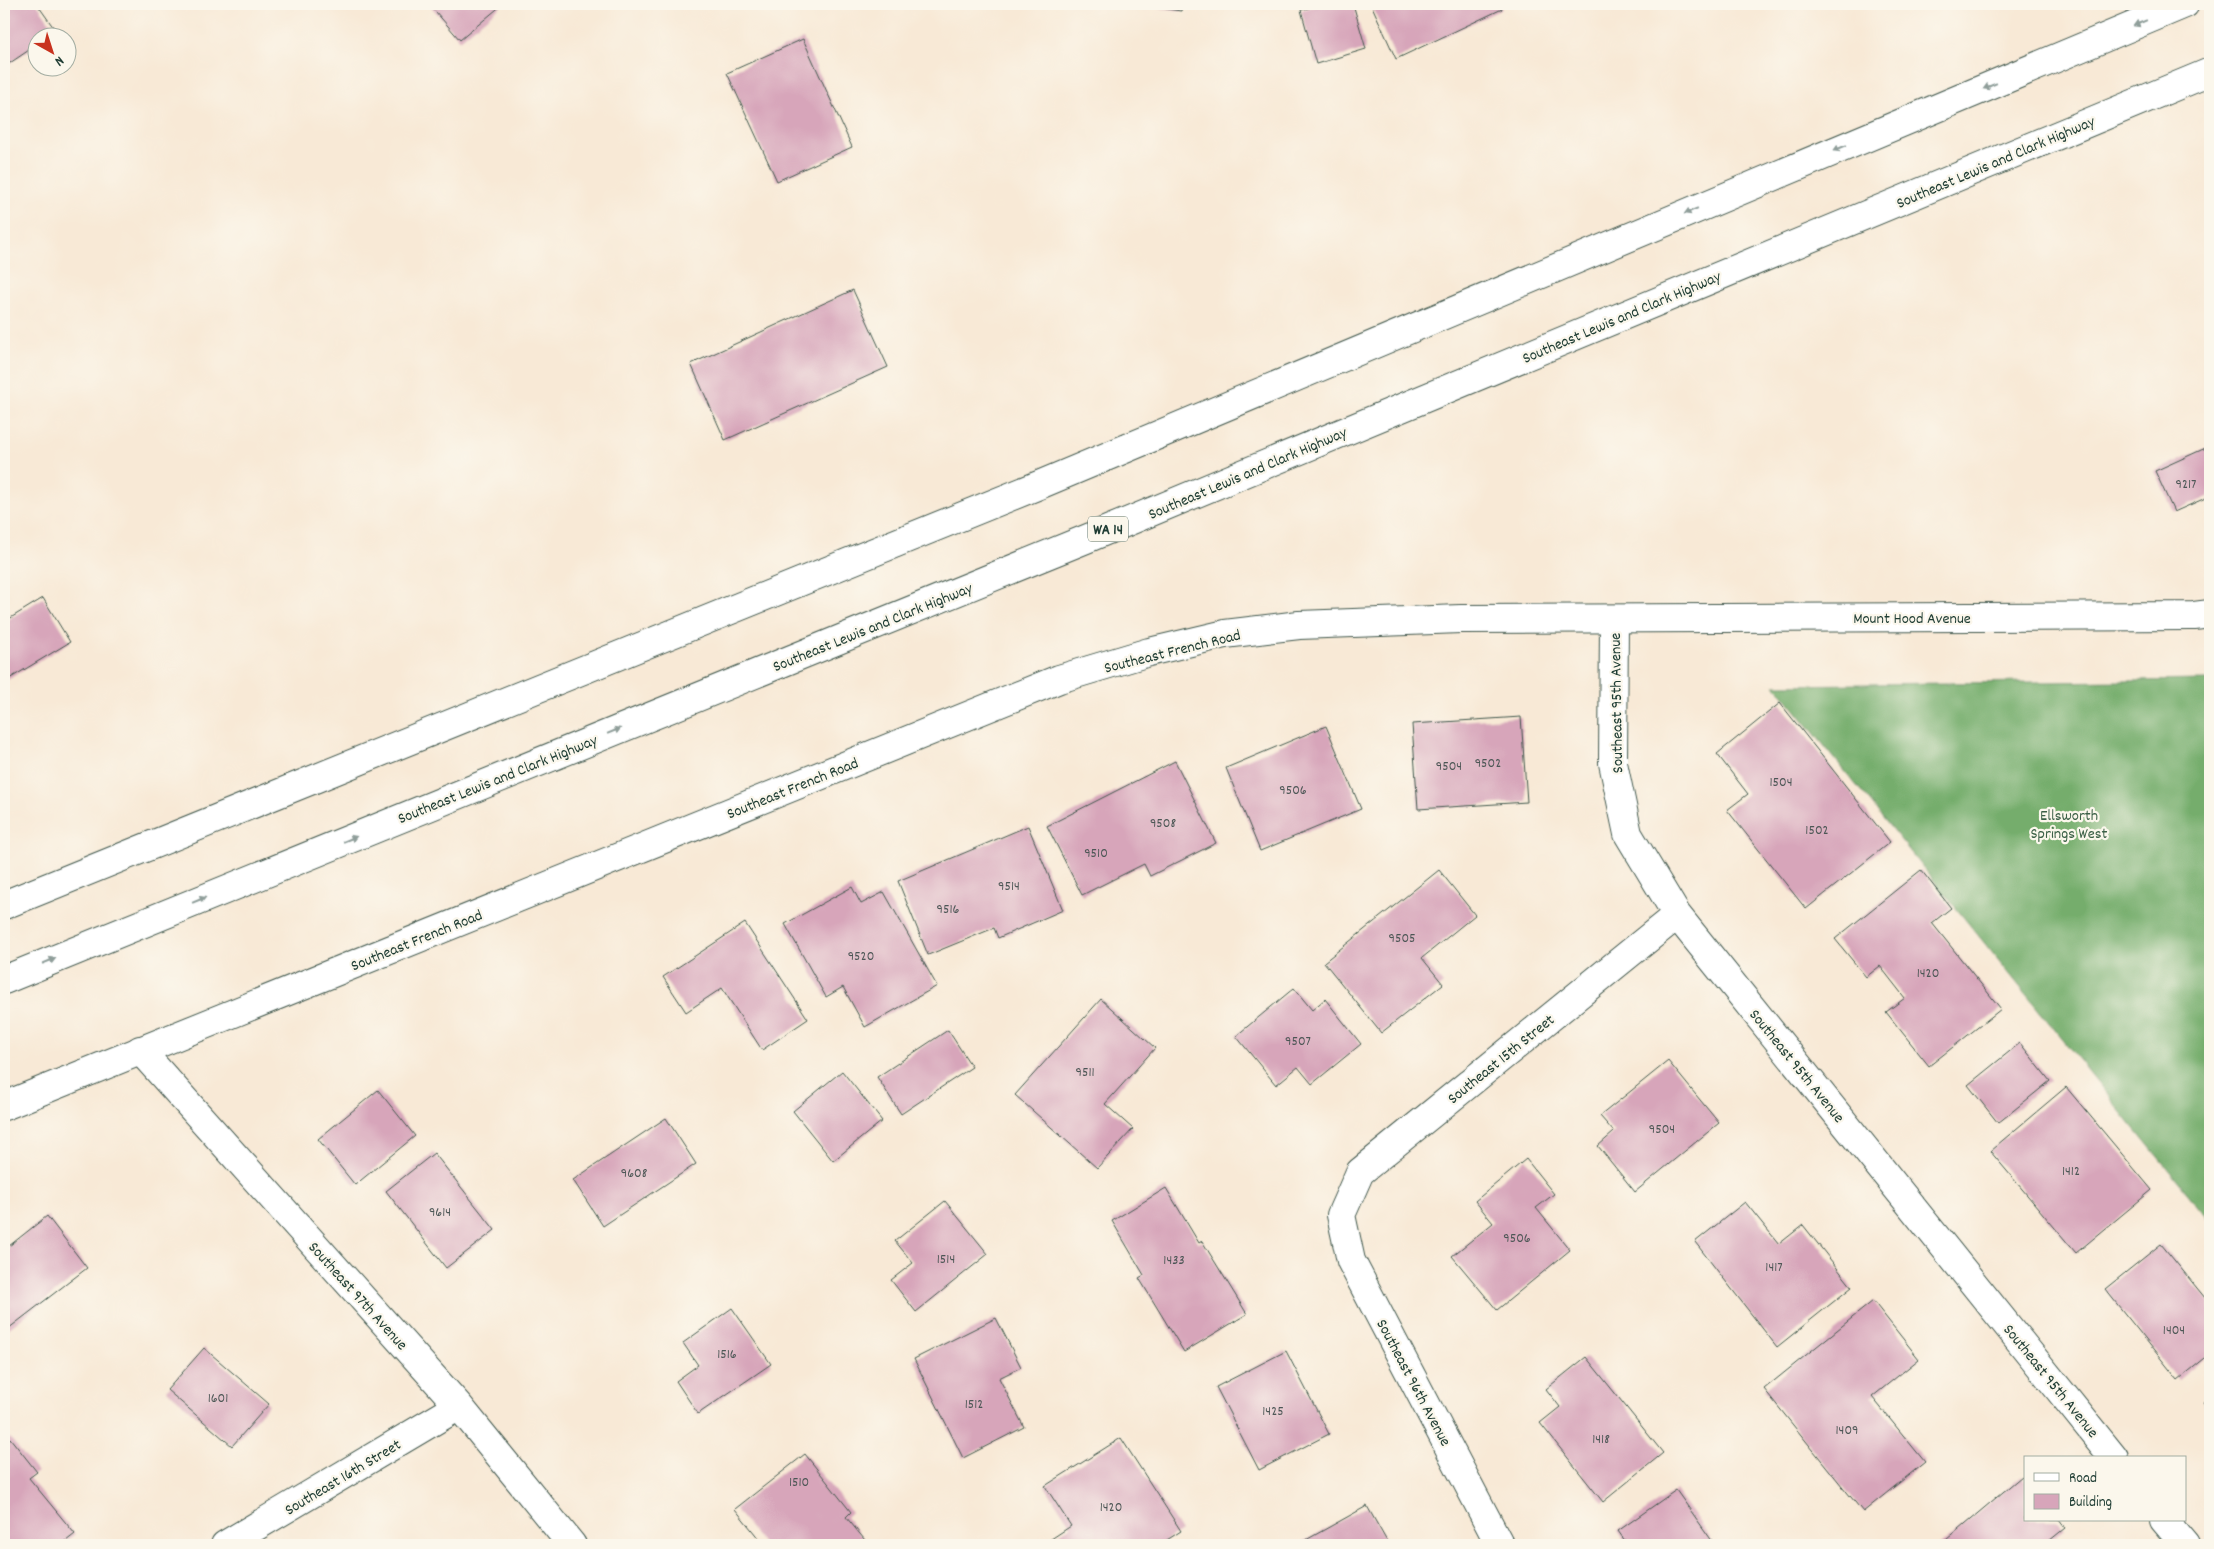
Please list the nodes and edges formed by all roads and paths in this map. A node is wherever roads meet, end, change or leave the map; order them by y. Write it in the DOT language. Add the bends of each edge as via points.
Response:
graph roads {
  1 [pos="2185,4"];
  2 [pos="2210,72"];
  3 [pos="2210,614"];
  4 [pos="1614,619"];
  5 [pos="4,905"];
  6 [pos="1677,914"];
  7 [pos="4,980"];
  8 [pos="140,1050"];
  9 [pos="4,1106"];
  10 [pos="1341,1215"];
  11 [pos="459,1406"];
  12 [pos="2112,1456"];
  13 [pos="2166,1522"];
  14 [pos="225,1545"];
  15 [pos="572,1545"];
  16 [pos="1500,1545"];
  17 [pos="2185,1545"];
  1 -- 5 [label="main road, one-way" via="1039,485"];
  7 -- 2 [label="main road, Southeast Lewis and Clark Highway / WA 14, one-way" via="1086,539"];
  3 -- 4 [label="main road, Mount Hood Avenue"];
  4 -- 6 [label="main road, Southeast 95th Avenue" via="1613,763 1626,825 1628,834"];
  4 -- 8 [label="main road, Southeast French Road" via="1461,619 1299,626 1225,634 1149,652 1059,679"];
  6 -- 10 [label="main road, Southeast 15th Street" via="1360,1172"];
  6 -- 12 [label="main road, Southeast 95th Avenue"];
  8 -- 9 [label="main road, Southeast French Road"];
  8 -- 11 [label="main road, Southeast 97th Avenue"];
  10 -- 16 [label="main road, Southeast 96th Avenue" via="1351,1261"];
  11 -- 14 [label="main road, Southeast 16th Street"];
  11 -- 15 [label="main road, Southeast 97th Avenue"];
  13 -- 17 [label="main road"];
}
